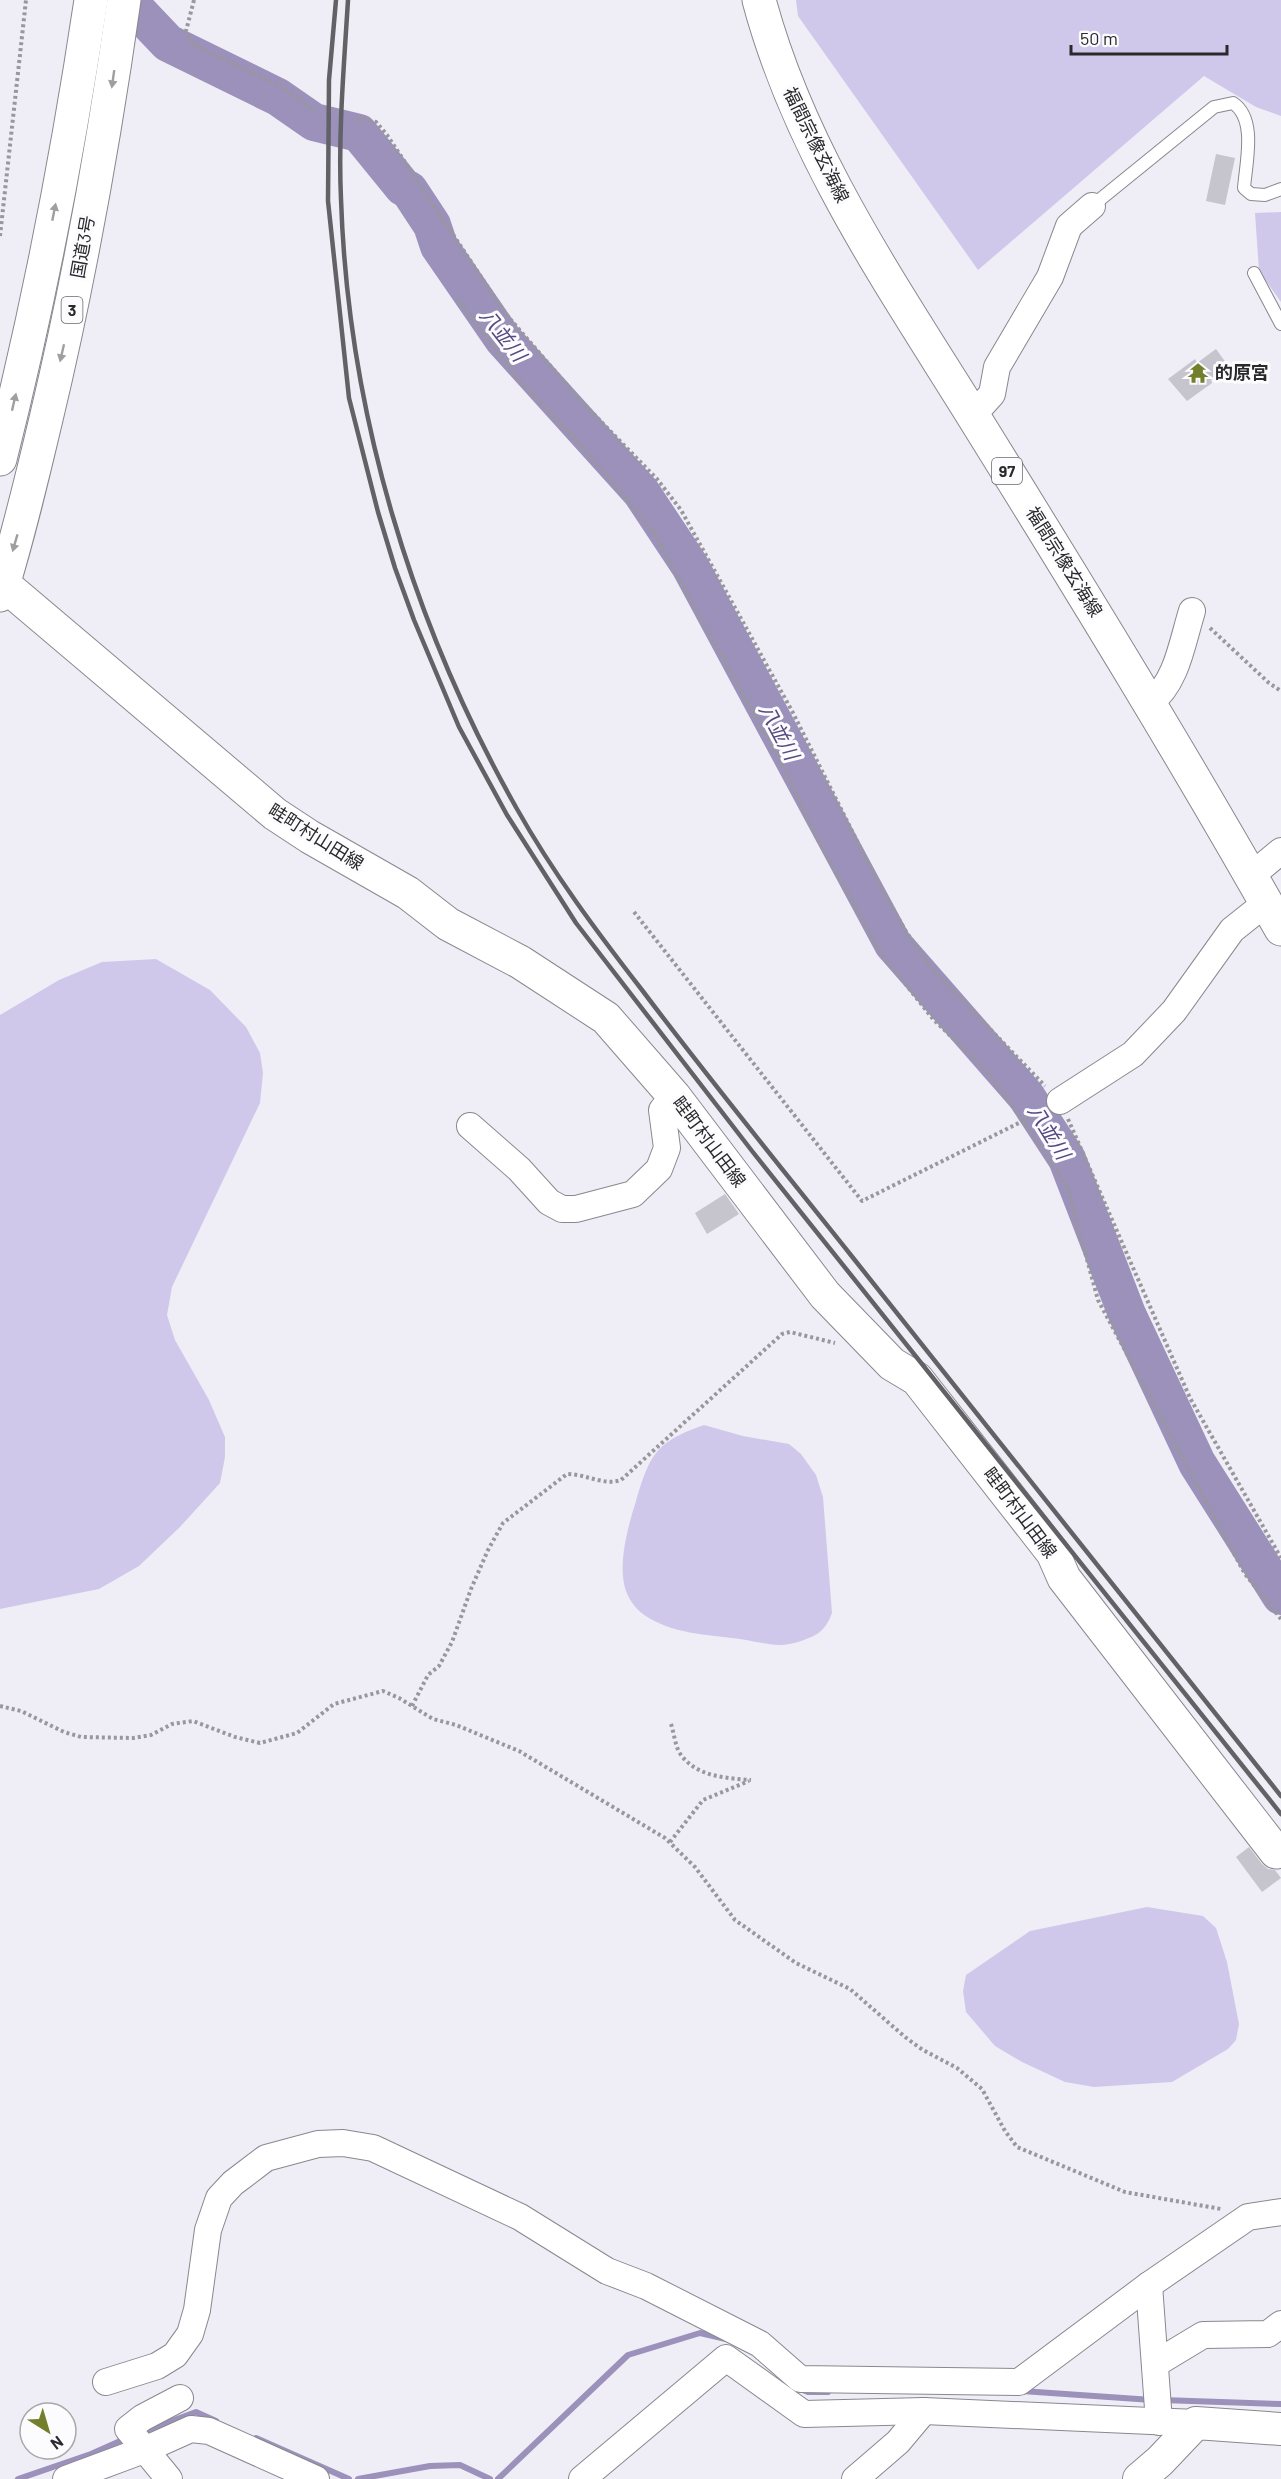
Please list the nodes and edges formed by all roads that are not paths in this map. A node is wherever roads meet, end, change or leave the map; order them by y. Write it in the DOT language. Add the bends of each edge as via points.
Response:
graph roads {
  1 [pos="91,0"];
  2 [pos="759,0"];
  3 [pos="122,11"];
  4 [pos="1281,189"];
  5 [pos="1092,206"];
  6 [pos="1254,273"];
  7 [pos="1281,324"];
  8 [pos="973,414"];
  9 [pos="0,459"];
  10 [pos="1,587"];
  11 [pos="1192,611"];
  12 [pos="1150,703"];
  13 [pos="1281,851"];
  14 [pos="1252,875"];
  15 [pos="1274,916"];
  16 [pos="674,1096"];
  17 [pos="1060,1101"];
  18 [pos="471,1126"];
  19 [pos="1279,1855"];
  20 [pos="1281,2212"];
  21 [pos="1149,2285"];
  22 [pos="1281,2324"];
  23 [pos="747,2339"];
  24 [pos="734,2364"];
  25 [pos="1155,2364"];
  26 [pos="106,2382"];
  27 [pos="180,2398"];
  28 [pos="924,2411"];
  29 [pos="1160,2422"];
  30 [pos="1196,2423"];
  31 [pos="1281,2429"];
  32 [pos="144,2450"];
  33 [pos="66,2479"];
  34 [pos="169,2479"];
  35 [pos="316,2479"];
  36 [pos="582,2479"];
  37 [pos="855,2479"];
  38 [pos="1139,2479"];
  9 -- 1 [label="main road, 国道3号 / 3, one-way" via="35,312"];
  2 -- 8 [label="main road, 福間宗像玄海線 / 97" via="792,101 840,198"];
  3 -- 10 [label="main road, 国道3号 / 3, one-way" via="72,309 27,501"];
  4 -- 5 [label="lane" via="1258,195 1244,188 1248,131 1246,119 1233,103 1214,107"];
  5 -- 8 [label="street" via="1069,226 1050,277 997,367 992,394"];
  6 -- 7 [label="lane"];
  8 -- 12 [label="main road, 福間宗像玄海線 / 97"];
  10 -- 16 [label="main road, 畦町村山田線" via="275,814 408,892 448,924 520,962 606,1018"];
  11 -- 12 [label="street" via="1164,693"];
  12 -- 14 [label="main road, 福間宗像玄海線 / 97"];
  13 -- 14 [label="street"];
  14 -- 15 [label="main road, 福間宗像玄海線 / 97"];
  15 -- 17 [label="street" via="1232,930 1174,1011 1133,1054"];
  16 -- 18 [label="street" via="663,1110 668,1148 659,1169 633,1194 576,1209 561,1209 549,1202"];
  16 -- 19 [label="main road, 畦町村山田線" via="825,1295 892,1364 917,1379 1053,1553 1064,1578"];
  20 -- 21 [label="street" via="1248,2217"];
  21 -- 23 [label="street" via="1019,2382 800,2379 760,2344"];
  21 -- 25 [label="street"];
  22 -- 25 [label="street" via="1268,2334 1203,2335"];
  23 -- 24 [label="street"];
  23 -- 26 [label="street" via="646,2286 607,2271 520,2217 404,2162 373,2148 318,2144 266,2158 219,2198 208,2230 190,2334 175,2355 157,2366"];
  24 -- 28 [label="street" via="804,2414"];
  24 -- 36 [label="street" via="726,2358"];
  25 -- 29 [label="street"];
  27 -- 32 [label="street" via="128,2429"];
  28 -- 29 [label="street"];
  28 -- 37 [label="street" via="898,2442"];
  29 -- 30 [label="street"];
  30 -- 31 [label="street"];
  30 -- 38 [label="street"];
  32 -- 33 [label="street"];
  32 -- 34 [label="street"];
  32 -- 35 [label="street" via="191,2429 209,2432"];
}
